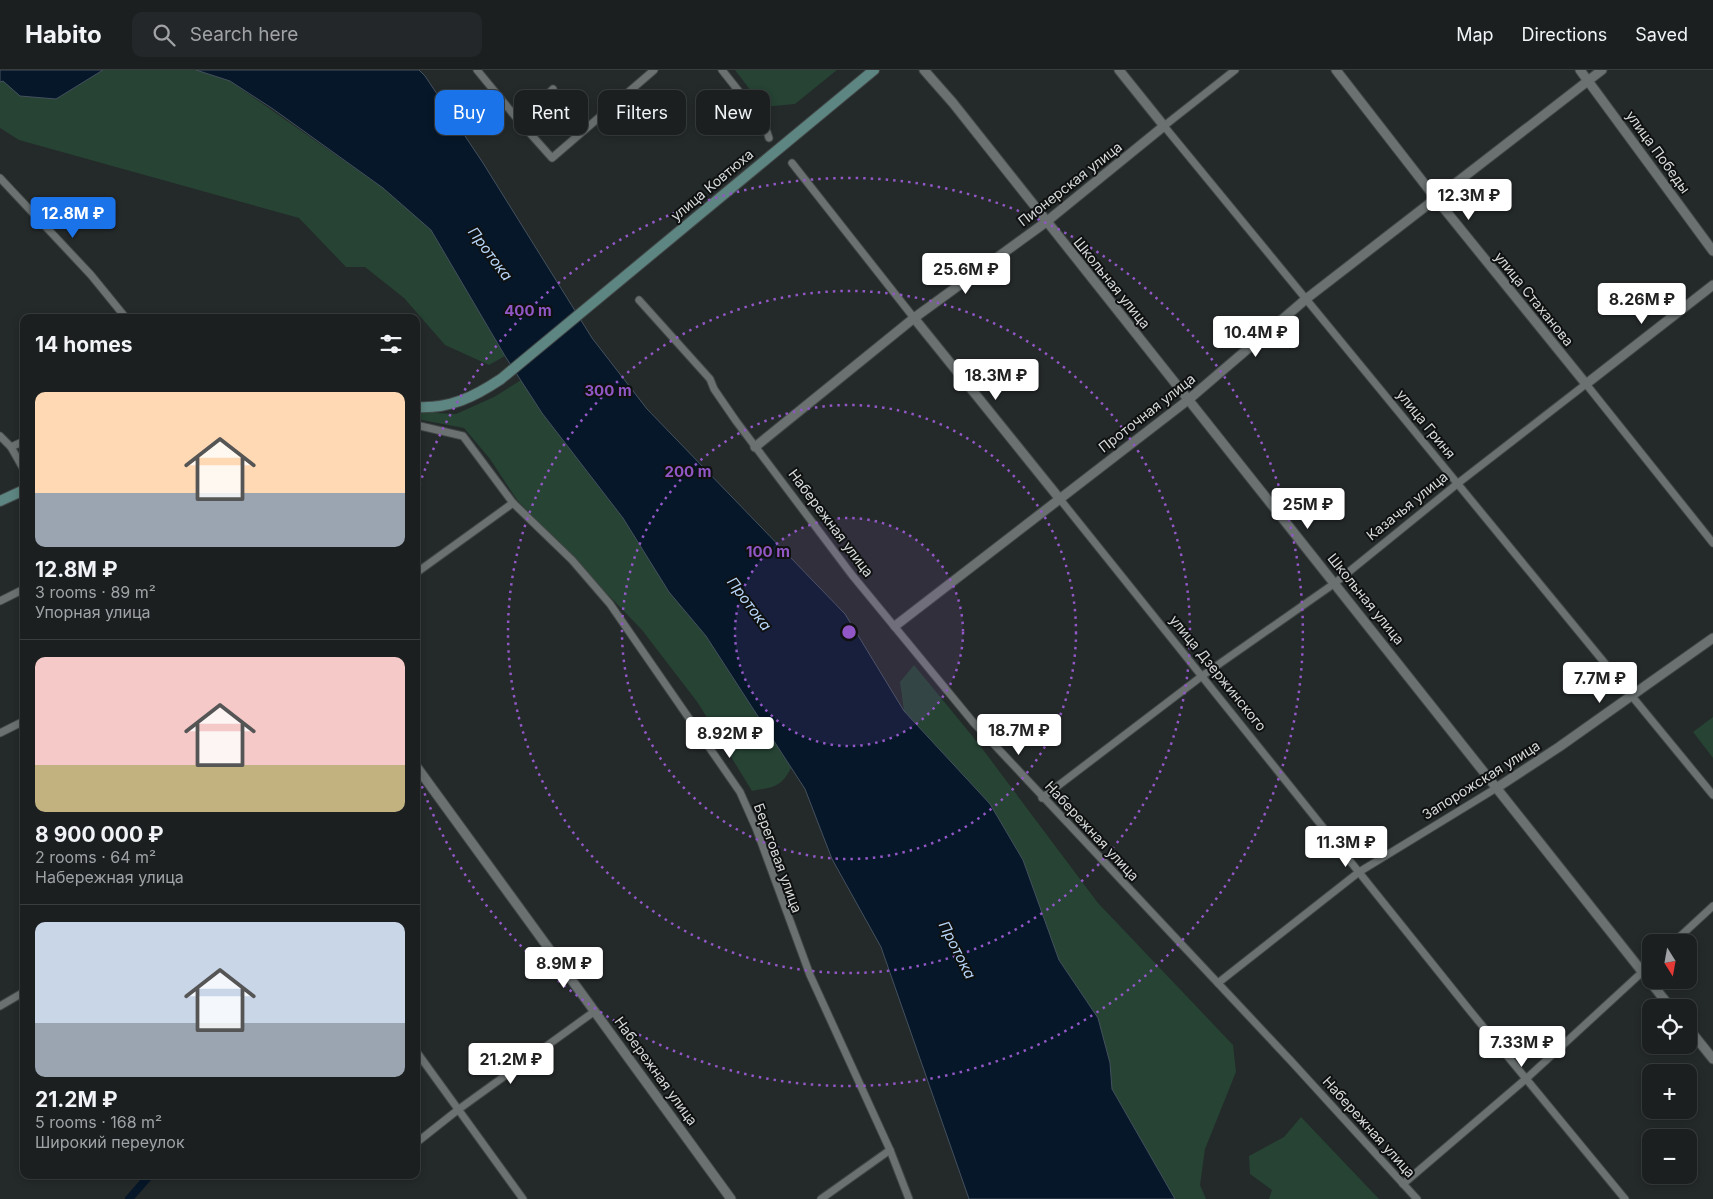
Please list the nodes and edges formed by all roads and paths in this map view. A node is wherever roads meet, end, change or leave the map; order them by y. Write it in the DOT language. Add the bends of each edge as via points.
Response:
graph roads {
  1 [pos="477,70"];
  2 [pos="654,70"];
  3 [pos="722,70"];
  4 [pos="874,70"];
  5 [pos="924,70"];
  6 [pos="1119,70"];
  7 [pos="1235,70"];
  8 [pos="1336,70"];
  9 [pos="1580,70"];
  10 [pos="1602,70"];
  11 [pos="1588,81"];
  12 [pos="514,115"];
  13 [pos="1164,126"];
  14 [pos="588,127"];
  15 [pos="531,135"];
  16 [pos="579,135"];
  17 [pos="769,138"];
  18 [pos="792,163"];
  19 [pos="0,178"];
  20 [pos="1437,200"];
  21 [pos="1046,222"];
  22 [pos="1713,252"];
  23 [pos="1713,285"];
  24 [pos="1306,299"];
  25 [pos="638,300"];
  26 [pos="123,314"];
  27 [pos="914,318"];
  28 [pos="1586,384"];
  29 [pos="1188,400"];
  30 [pos="420,406"];
  31 [pos="420,426"];
  32 [pos="0,436"];
  33 [pos="20,443"];
  34 [pos="11,447"];
  35 [pos="756,447"];
  36 [pos="20,463"];
  37 [pos="1457,484"];
  38 [pos="20,492"];
  39 [pos="1059,498"];
  40 [pos="0,501"];
  41 [pos="513,503"];
  42 [pos="1713,543"];
  43 [pos="420,570"];
  44 [pos="1335,583"];
  45 [pos="20,591"];
  46 [pos="0,601"];
  47 [pos="895,626"];
  48 [pos="1713,638"];
  49 [pos="1202,676"];
  50 [pos="1630,697"];
  51 [pos="20,723"];
  52 [pos="0,733"];
  53 [pos="420,771"];
  54 [pos="1498,787"];
  55 [pos="1713,795"];
  56 [pos="1042,798"];
  57 [pos="1359,872"];
  58 [pos="1713,906"];
  59 [pos="1683,934"];
  60 [pos="1642,972"];
  61 [pos="1218,983"];
  62 [pos="1656,989"];
  63 [pos="20,994"];
  64 [pos="1664,999"];
  65 [pos="0,1006"];
  66 [pos="595,1011"];
  67 [pos="1697,1039"];
  68 [pos="420,1056"];
  69 [pos="1713,1059"];
  70 [pos="1527,1078"];
  71 [pos="459,1109"];
  72 [pos="420,1140"];
  73 [pos="890,1150"];
  74 [pos="1403,1184"];
  75 [pos="523,1199"];
  76 [pos="730,1199"];
  77 [pos="821,1199"];
  78 [pos="908,1199"];
  79 [pos="1417,1199"];
  80 [pos="1625,1199"];
  1 -- 12 [label="street"];
  2 -- 14 [label="street"];
  3 -- 17 [label="street" via="764,123"];
  4 -- 30 [label="main road, улица Ковтюха" via="501,378 476,395 456,403"];
  5 -- 21 [label="street, Школьная улица"];
  6 -- 13 [label="street, улица Гриня"];
  7 -- 13 [label="street, Пионерская улица"];
  8 -- 20 [label="street, улица Стаханова"];
  9 -- 11 [label="street, улица Победы"];
  10 -- 11 [label="street, Проточная улица"];
  11 -- 20 [label="street, Проточная улица"];
  11 -- 22 [label="street, улица Победы"];
  13 -- 21 [label="street, Пионерская улица"];
  13 -- 24 [label="street, улица Гриня"];
  15 -- 16 [label="street" via="552,158"];
  18 -- 27 [label="street, улица Дзержинского"];
  19 -- 26 [label="street" via="91,275"];
  20 -- 24 [label="street, Проточная улица"];
  20 -- 28 [label="street, улица Стаханова"];
  21 -- 27 [label="street, Пионерская улица"];
  21 -- 29 [label="street, Школьная улица"];
  23 -- 28 [label="street, Казачья улица"];
  24 -- 29 [label="street, Проточная улица"];
  24 -- 37 [label="street, улица Гриня"];
  25 -- 35 [label="street, Набережная улица" via="710,379"];
  27 -- 35 [label="street, Пионерская улица"];
  27 -- 39 [label="street, улица Дзержинского"];
  28 -- 37 [label="street, Казачья улица"];
  28 -- 42 [label="street, улица Стаханова"];
  29 -- 39 [label="street, Проточная улица"];
  29 -- 44 [label="street, Школьная улица"];
  31 -- 41 [label="street, Береговая улица" via="463,436"];
  32 -- 34 [label="street"];
  33 -- 34 [label="street"];
  34 -- 36 [label="street"];
  35 -- 47 [label="street, Набережная улица" via="852,575"];
  37 -- 44 [label="street, Казачья улица"];
  37 -- 50 [label="street, улица Гриня"];
  38 -- 40 [label="main road"];
  39 -- 47 [label="street, Проточная улица"];
  39 -- 49 [label="street, улица Дзержинского"];
  41 -- 43 [label="street"];
  41 -- 73 [label="street, Береговая улица" via="572,560 610,604 740,792 810,976"];
  44 -- 49 [label="street, Казачья улица"];
  44 -- 54 [label="street, Школьная улица"];
  45 -- 46 [label="street"];
  47 -- 56 [label="street, Набережная улица" via="973,722"];
  48 -- 50 [label="street, Запорожская улица"];
  49 -- 56 [label="street, Казачья улица"];
  49 -- 57 [label="street, улица Дзержинского"];
  50 -- 54 [label="street, Запорожская улица"];
  50 -- 55 [label="street, улица Гриня"];
  51 -- 52 [label="street"];
  53 -- 66 [label="street, Набережная улица"];
  54 -- 57 [label="street, Запорожская улица"];
  54 -- 60 [label="street, Школьная улица"];
  56 -- 61 [label="street, Набережная улица"];
  57 -- 61 [label="street, Запорожская улица"];
  57 -- 70 [label="street, улица Дзержинского"];
  58 -- 59 [label="street"];
  60 -- 70 [label="street"];
  61 -- 74 [label="street, Набережная улица"];
  62 -- 64 [label="street, Школьная улица"];
  63 -- 65 [label="street"];
  66 -- 71 [label="street"];
  66 -- 76 [label="street, Набережная улица"];
  67 -- 69 [label="street"];
  68 -- 71 [label="street"];
  70 -- 74 [label="street"];
  70 -- 80 [label="street, улица Дзержинского"];
  71 -- 72 [label="street"];
  71 -- 75 [label="street"];
  73 -- 77 [label="street"];
  73 -- 78 [label="street, Береговая улица"];
  74 -- 79 [label="street, Набережная улица"];
}
